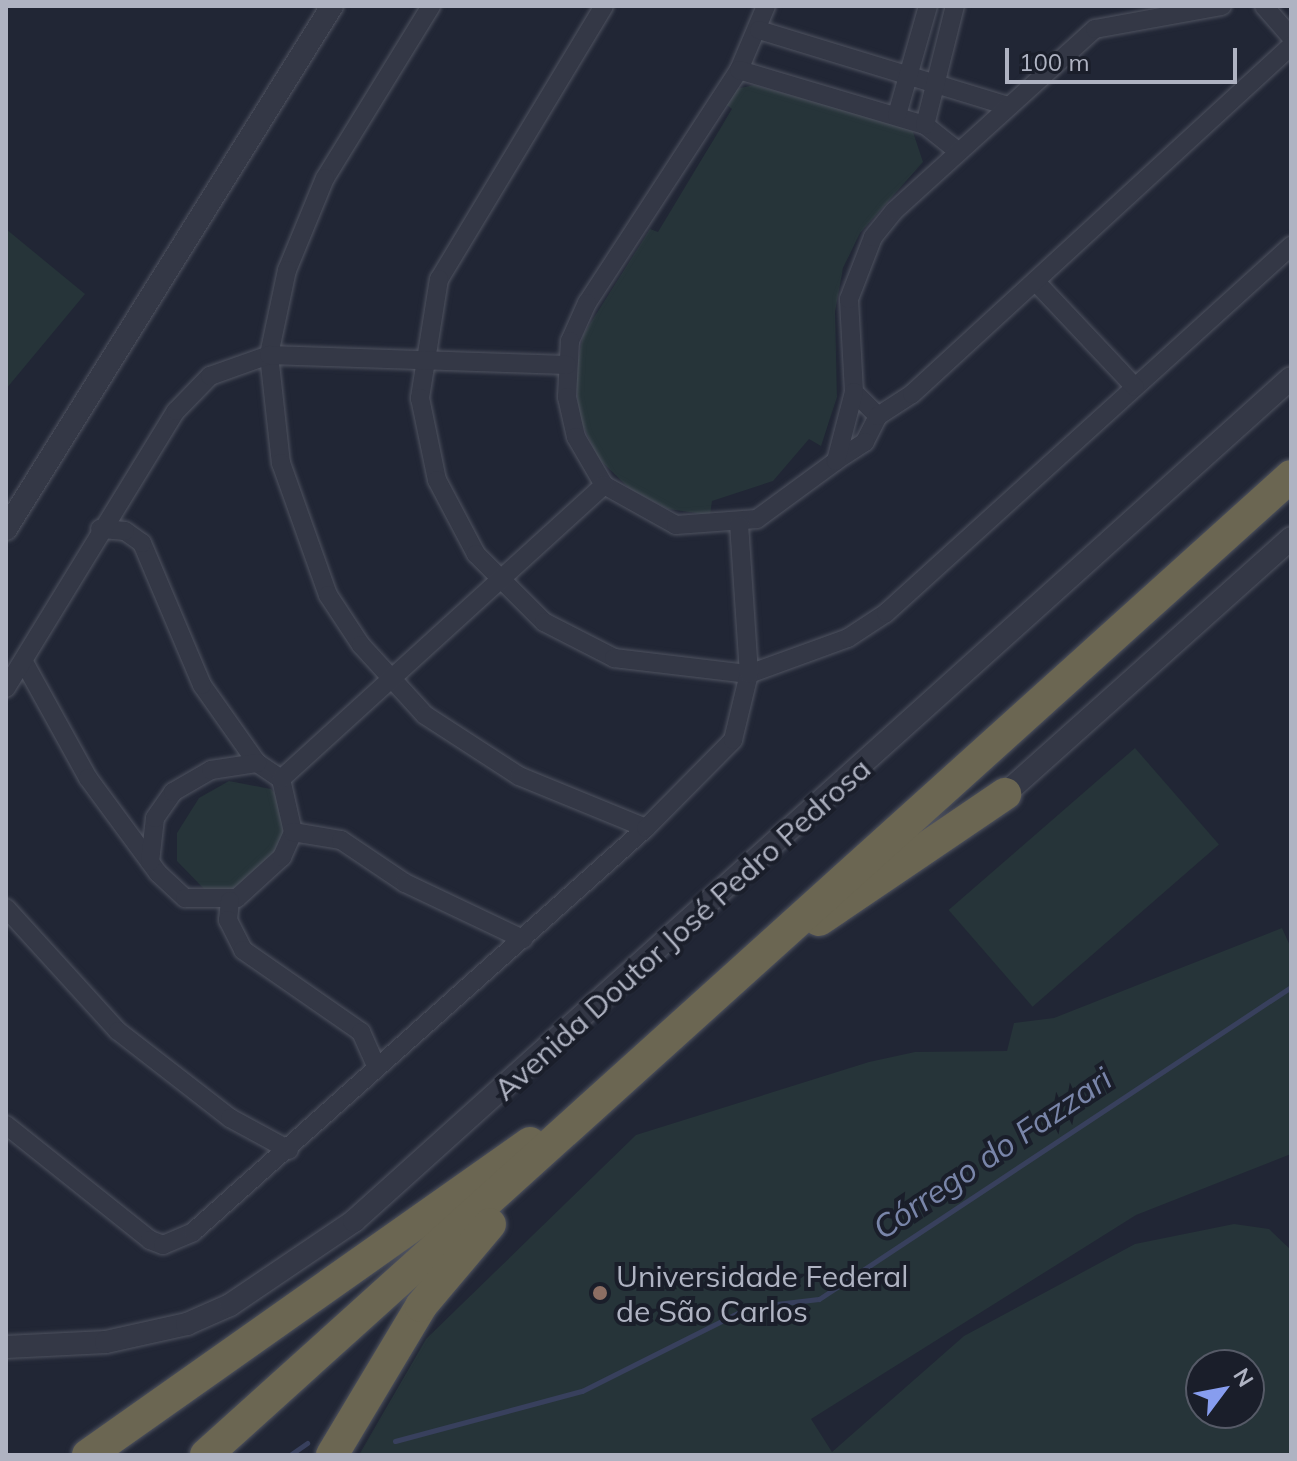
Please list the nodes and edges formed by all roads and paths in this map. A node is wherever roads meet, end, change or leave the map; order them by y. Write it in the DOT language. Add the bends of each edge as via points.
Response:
graph roads {
  1 [pos="332,6"];
  2 [pos="431,6"];
  3 [pos="604,6"];
  4 [pos="766,6"];
  5 [pos="928,6"];
  6 [pos="955,6"];
  7 [pos="1222,6"];
  8 [pos="1264,6"];
  9 [pos="759,30"];
  10 [pos="1291,37"];
  11 [pos="1291,46"];
  12 [pos="739,70"];
  13 [pos="907,76"];
  14 [pos="939,85"];
  15 [pos="1007,106"];
  16 [pos="897,115"];
  17 [pos="925,125"];
  18 [pos="959,152"];
  19 [pos="1291,246"];
  20 [pos="1036,282"];
  21 [pos="269,355"];
  22 [pos="423,357"];
  23 [pos="567,365"];
  24 [pos="1291,378"];
  25 [pos="1135,387"];
  26 [pos="854,392"];
  27 [pos="878,416"];
  28 [pos="836,461"];
  29 [pos="1291,476"];
  30 [pos="604,485"];
  31 [pos="1291,498"];
  32 [pos="739,525"];
  33 [pos="6,529"];
  34 [pos="100,529"];
  35 [pos="1291,538"];
  36 [pos="495,578"];
  37 [pos="25,664"];
  38 [pos="749,674"];
  39 [pos="387,675"];
  40 [pos="6,688"];
  41 [pos="257,763"];
  42 [pos="281,779"];
  43 [pos="1005,794"];
  44 [pos="646,828"];
  45 [pos="293,832"];
  46 [pos="150,862"];
  47 [pos="230,901"];
  48 [pos="6,908"];
  49 [pos="819,920"];
  50 [pos="523,939"];
  51 [pos="376,1065"];
  52 [pos="631,1073"];
  53 [pos="6,1125"];
  54 [pos="289,1150"];
  55 [pos="491,1223"];
  56 [pos="6,1347"];
  57 [pos="88,1455"];
  58 [pos="206,1455"];
  59 [pos="233,1455"];
  60 [pos="332,1455"];
  1 -- 33 [label="street"];
  2 -- 21 [label="street" via="305,218"];
  3 -- 22 [label="street" via="461,236 439,279"];
  4 -- 9 [label="street"];
  5 -- 13 [label="street"];
  6 -- 14 [label="street"];
  7 -- 15 [label="street" via="1103,24"];
  8 -- 10 [label="street"];
  9 -- 12 [label="street"];
  9 -- 13 [label="street"];
  11 -- 20 [label="street"];
  12 -- 16 [label="street"];
  12 -- 23 [label="street" via="587,303"];
  13 -- 14 [label="street"];
  13 -- 16 [label="street"];
  14 -- 15 [label="street"];
  14 -- 17 [label="street"];
  15 -- 18 [label="street"];
  16 -- 17 [label="street"];
  17 -- 18 [label="street"];
  18 -- 26 [label="street" via="894,211 859,267 847,327"];
  19 -- 25 [label="street"];
  20 -- 25 [label="street"];
  20 -- 27 [label="street"];
  21 -- 22 [label="street"];
  21 -- 34 [label="street" via="233,364 192,391"];
  21 -- 39 [label="street" via="281,463 299,530 328,595"];
  22 -- 23 [label="street"];
  22 -- 36 [label="street" via="420,398 437,480"];
  23 -- 30 [label="street" via="576,437"];
  24 -- 56 [label="street, Avenida Doutor José Pedro Pedrosa" via="354,1221 230,1305 187,1324 106,1342"];
  25 -- 38 [label="street" via="886,613 817,653"];
  26 -- 27 [label="street"];
  26 -- 28 [label="street"];
  27 -- 28 [label="street" via="865,442"];
  28 -- 32 [label="street" via="777,508"];
  29 -- 52 [label="highway"];
  30 -- 32 [label="street" via="676,525"];
  30 -- 36 [label="street"];
  31 -- 49 [label="highway"];
  32 -- 38 [label="street"];
  34 -- 37 [label="street"];
  34 -- 41 [label="street" via="125,531 142,543 182,647"];
  35 -- 43 [label="street"];
  36 -- 38 [label="street" via="544,622 614,658"];
  36 -- 39 [label="street"];
  37 -- 40 [label="street"];
  37 -- 46 [label="street" via="88,778"];
  38 -- 44 [label="street" via="733,740"];
  39 -- 42 [label="street"];
  39 -- 44 [label="street" via="467,746 519,776"];
  41 -- 42 [label="street"];
  41 -- 46 [label="street" via="211,770 173,792 155,818"];
  42 -- 45 [label="street"];
  43 -- 49 [label="highway"];
  44 -- 50 [label="street"];
  45 -- 47 [label="street" via="262,881"];
  45 -- 50 [label="street" via="341,840 405,883"];
  46 -- 47 [label="street" via="185,898"];
  47 -- 51 [label="street" via="228,920 243,950 361,1032"];
  48 -- 54 [label="street" via="118,1031 230,1118"];
  49 -- 55 [label="highway"];
  50 -- 51 [label="street"];
  51 -- 54 [label="street"];
  52 -- 57 [label="highway"];
  52 -- 58 [label="highway"];
  53 -- 54 [label="street" via="77,1188 163,1245 193,1232"];
  55 -- 59 [label="highway"];
  55 -- 60 [label="highway" via="421,1306"];
}
